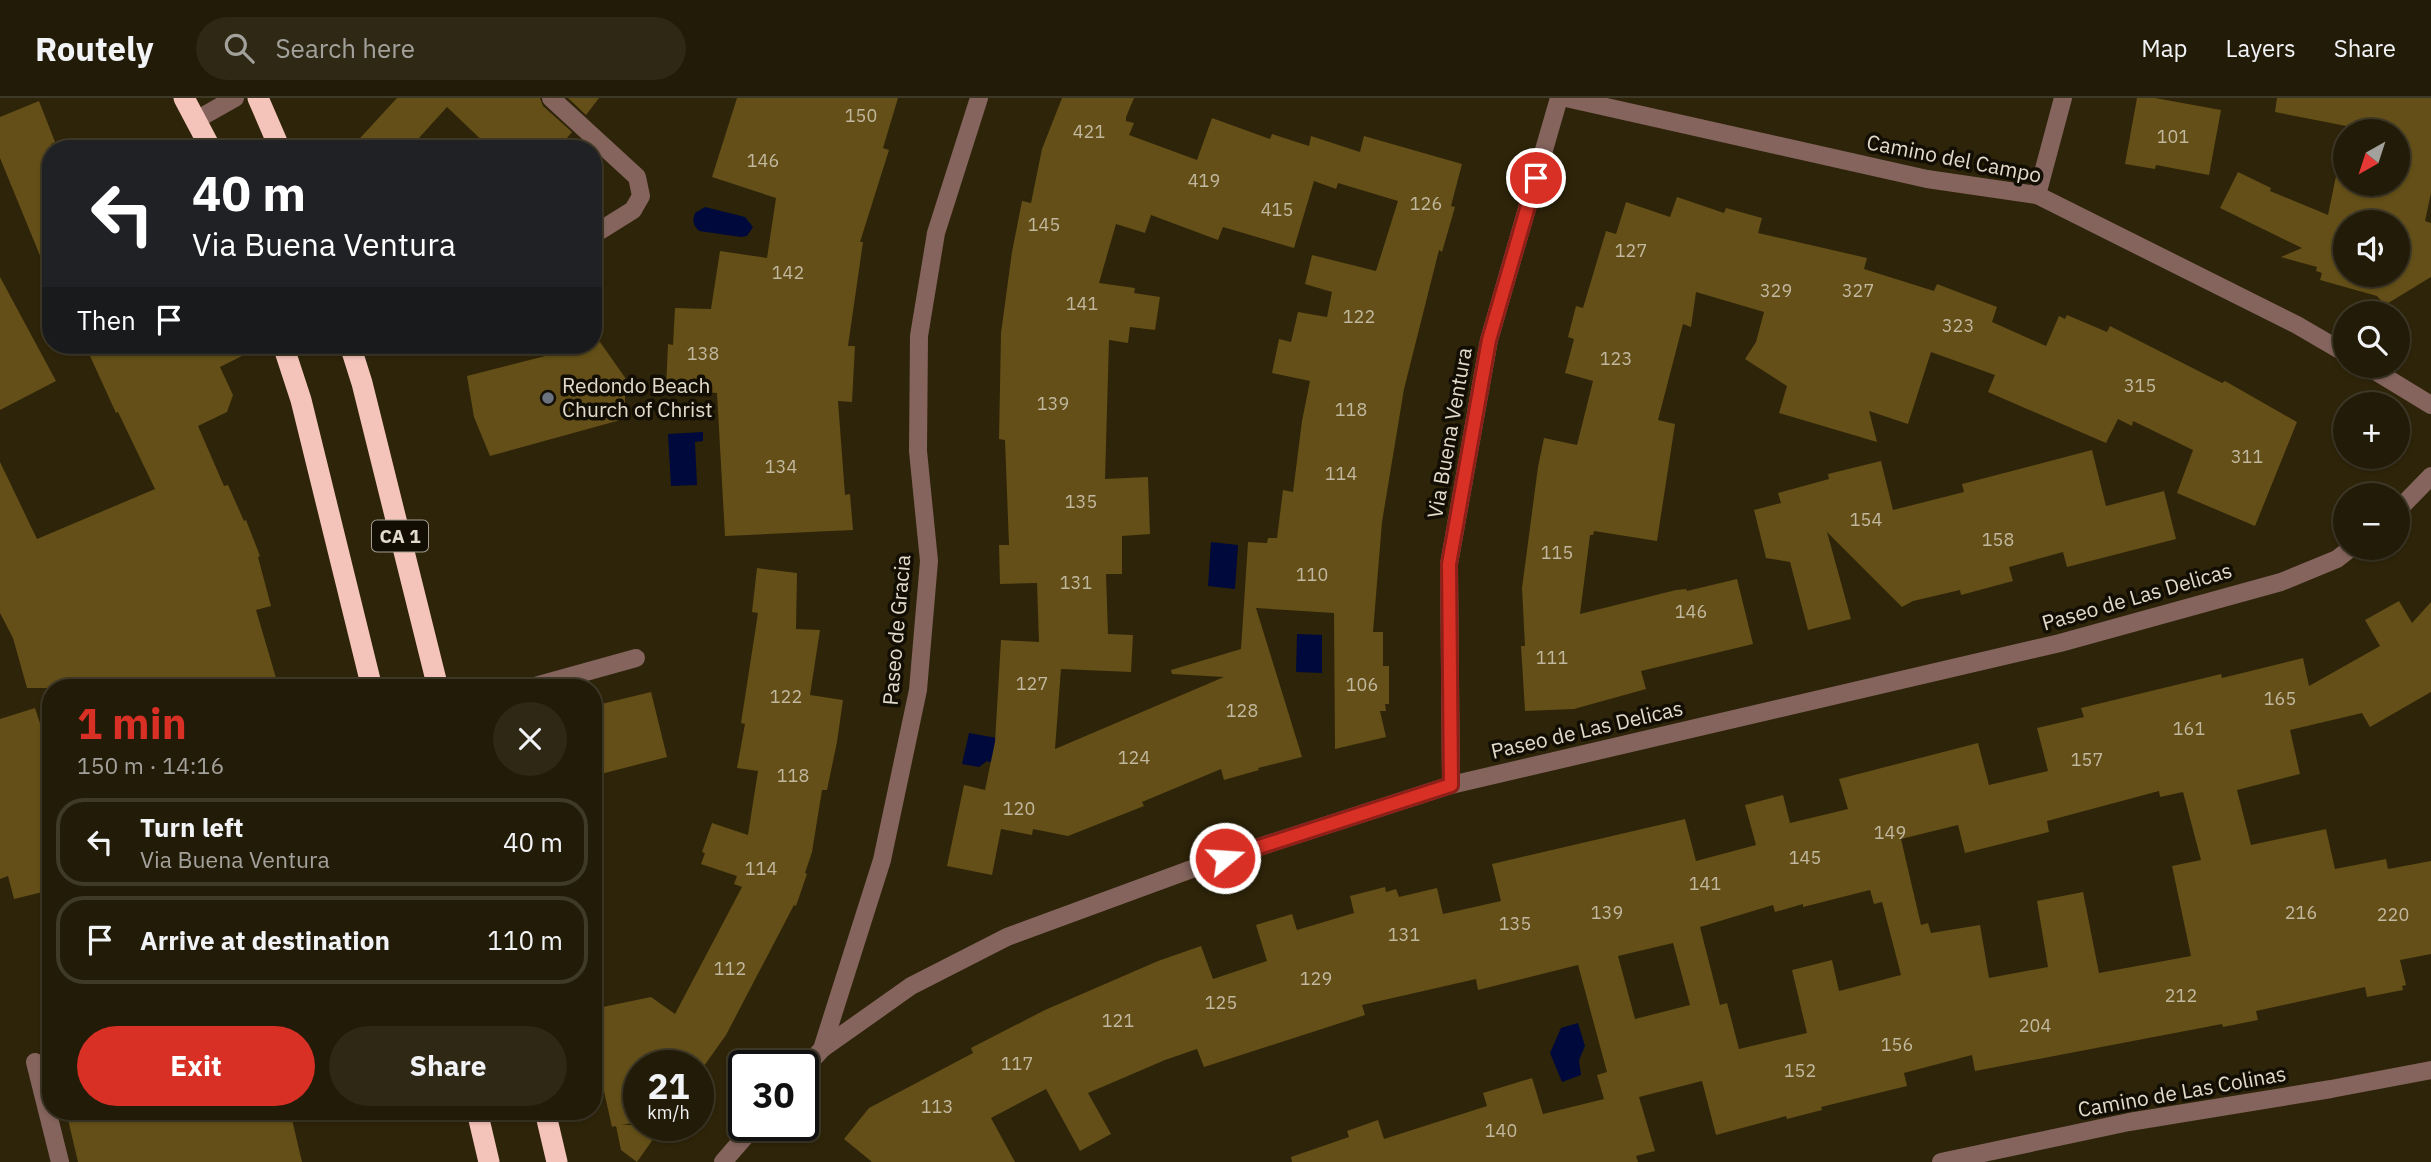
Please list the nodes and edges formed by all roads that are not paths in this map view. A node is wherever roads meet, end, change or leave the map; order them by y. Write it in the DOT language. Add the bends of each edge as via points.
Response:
graph roads {
  1 [pos="184,98"];
  2 [pos="235,98"];
  3 [pos="258,98"];
  4 [pos="551,98"];
  5 [pos="979,98"];
  6 [pos="1559,98"];
  7 [pos="1566,98"];
  8 [pos="2063,98"];
  9 [pos="196,120"];
  10 [pos="206,140"];
  11 [pos="276,140"];
  12 [pos="597,140"];
  13 [pos="602,145"];
  14 [pos="2037,195"];
  15 [pos="602,229"];
  16 [pos="2333,346"];
  17 [pos="286,354"];
  18 [pos="353,354"];
  19 [pos="2387,378"];
  20 [pos="2431,405"];
  21 [pos="2431,476"];
  22 [pos="2410,498"];
  23 [pos="2335,560"];
  24 [pos="636,658"];
  25 [pos="370,679"];
  26 [pos="436,679"];
  27 [pos="560,679"];
  28 [pos="1451,785"];
  29 [pos="822,1049"];
  30 [pos="819,1052"];
  31 [pos="35,1062"];
  32 [pos="2431,1070"];
  33 [pos="42,1090"];
  34 [pos="50,1120"];
  35 [pos="479,1120"];
  36 [pos="547,1120"];
  37 [pos="741,1141"];
  38 [pos="60,1162"];
  39 [pos="489,1162"];
  40 [pos="557,1162"];
  41 [pos="723,1162"];
  42 [pos="1941,1162"];
  1 -- 9 [label="highway"];
  2 -- 9 [label="street"];
  3 -- 11 [label="highway"];
  4 -- 12 [label="street"];
  5 -- 29 [label="street, Paseo de Gracia" via="936,233 919,336 918,451 929,561 918,690 882,860"];
  6 -- 28 [label="street, Via Buena Ventura" via="1489,340 1449,564"];
  7 -- 14 [label="street, Camino del Campo" via="1927,179"];
  8 -- 14 [label="street"];
  9 -- 10 [label="highway"];
  13 -- 15 [label="street" via="637,177 641,195 633,210"];
  14 -- 16 [label="street, Camino del Campo"];
  17 -- 25 [label="highway"];
  18 -- 26 [label="highway, CA 1"];
  19 -- 20 [label="street"];
  21 -- 22 [label="street"];
  23 -- 28 [label="street, Paseo de Las Delicas" via="2281,582 2060,643"];
  24 -- 27 [label="street"];
  28 -- 29 [label="street, Paseo de Las Delicas" via="1200,866 1007,937 911,986"];
  29 -- 30 [label="street, Paseo de Gracia"];
  31 -- 33 [label="street"];
  32 -- 42 [label="street, Camino de Las Colinas" via="2129,1122"];
  34 -- 38 [label="street"];
  35 -- 39 [label="highway"];
  36 -- 40 [label="highway"];
  37 -- 41 [label="street"];
}
